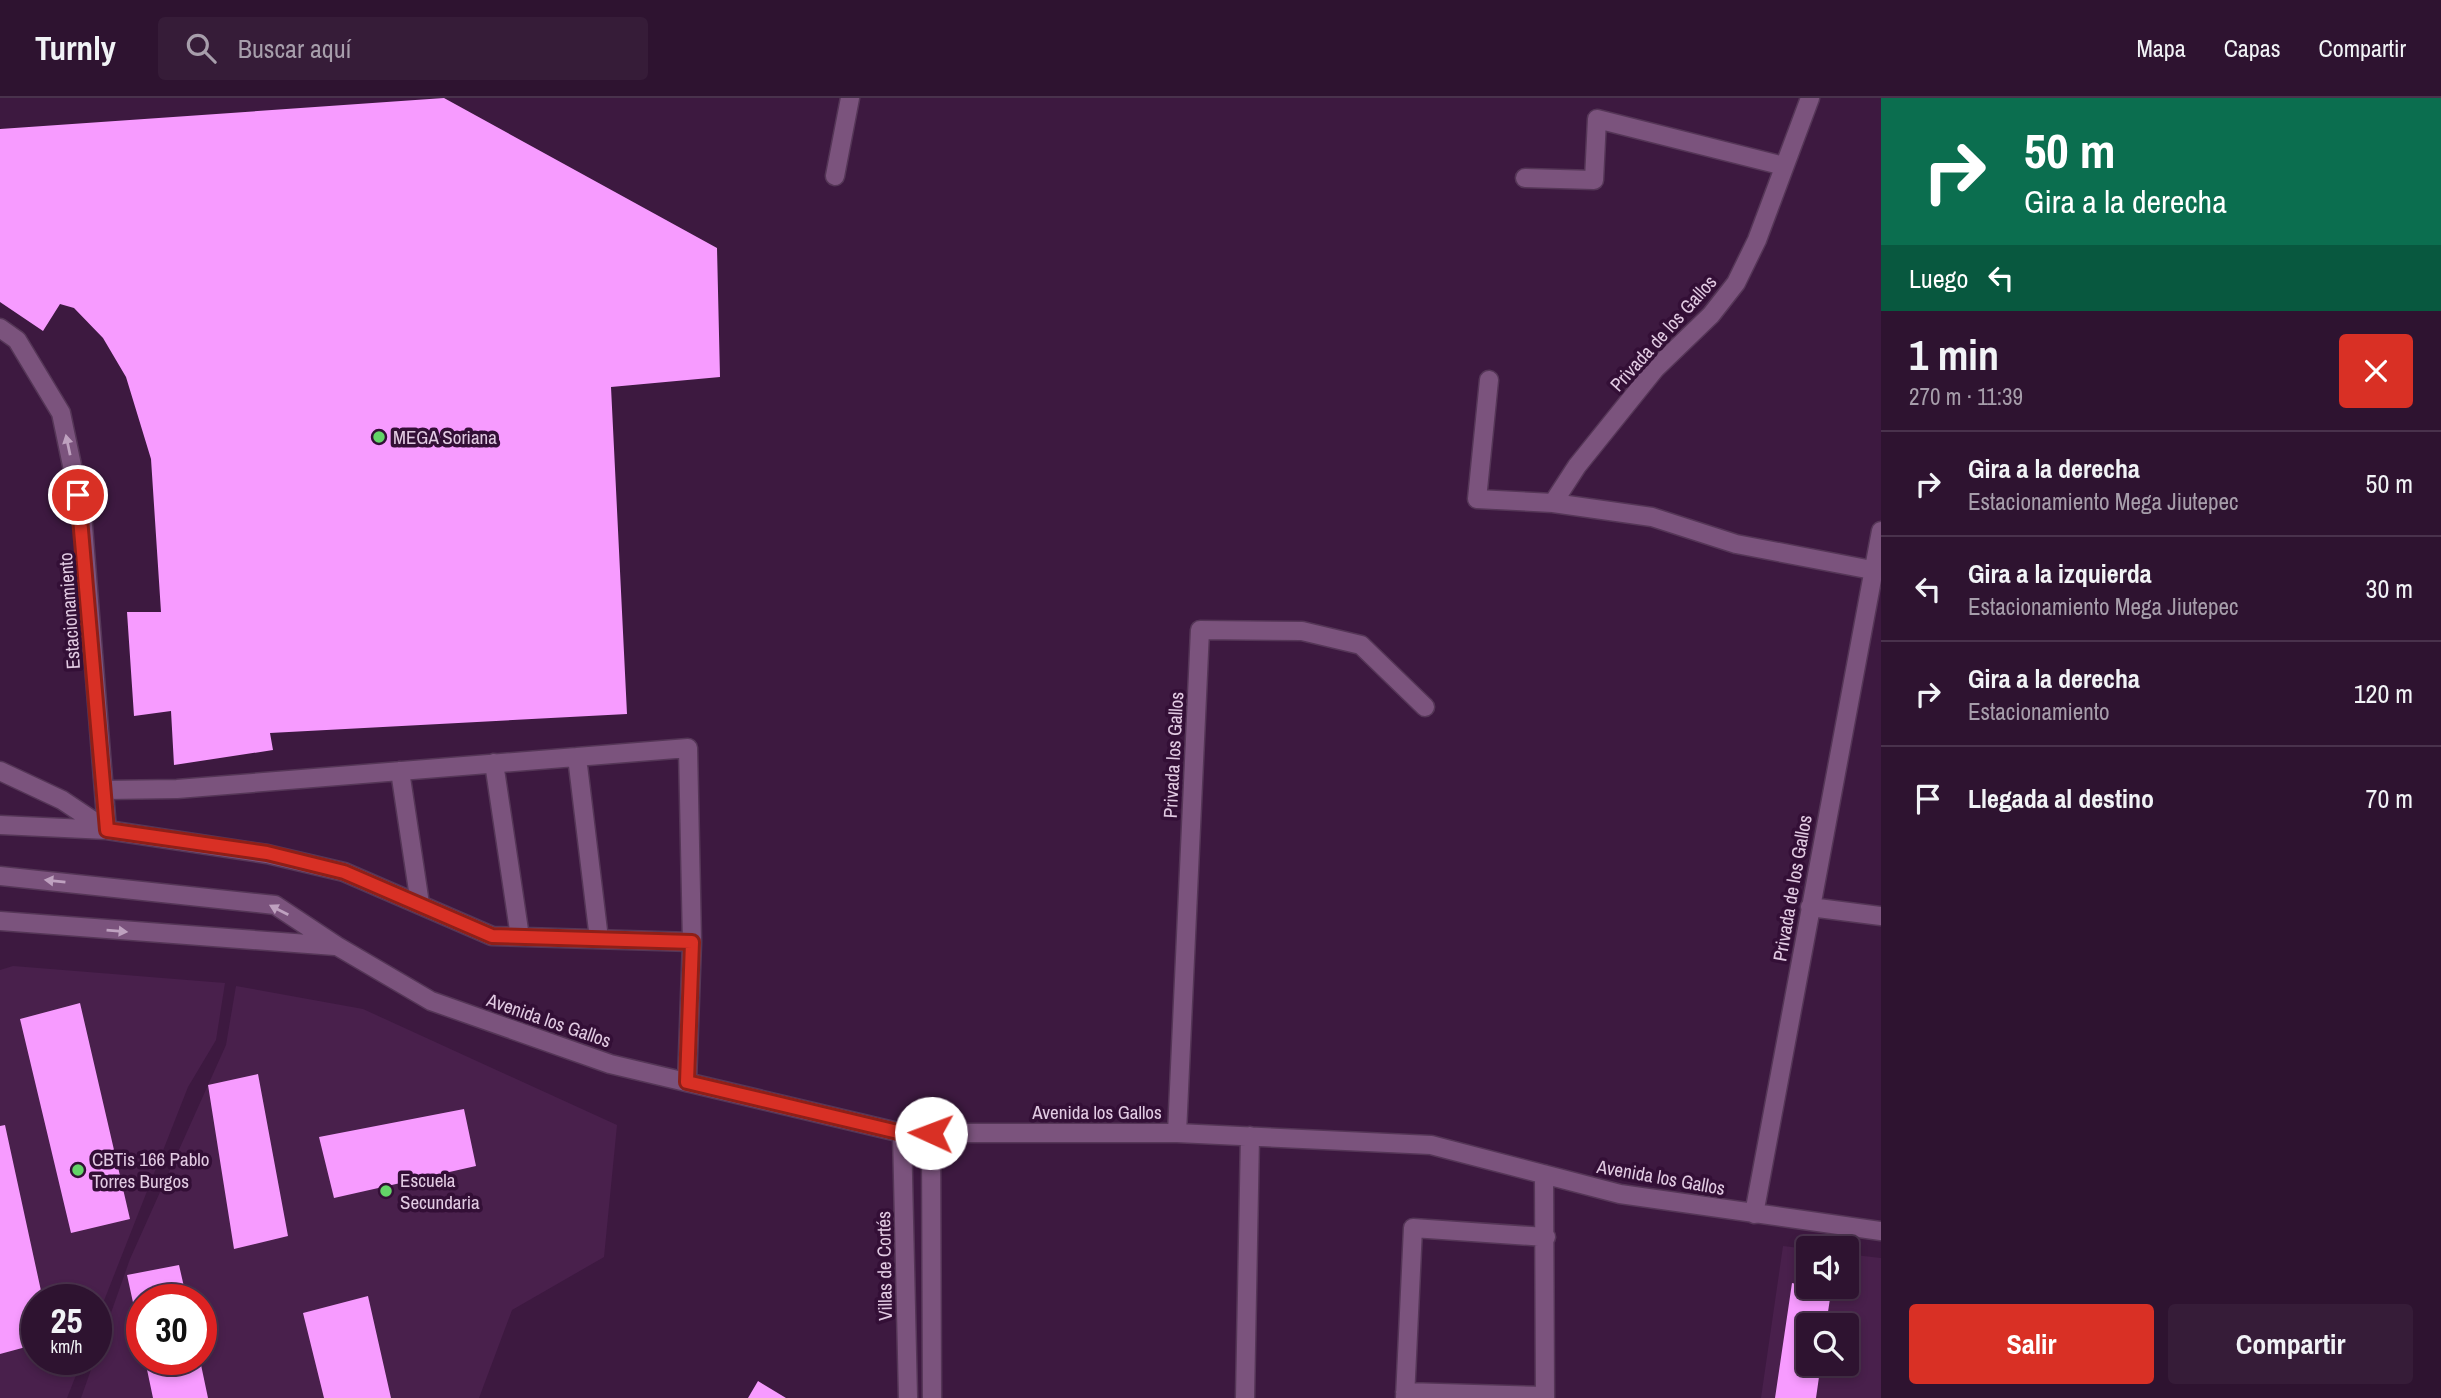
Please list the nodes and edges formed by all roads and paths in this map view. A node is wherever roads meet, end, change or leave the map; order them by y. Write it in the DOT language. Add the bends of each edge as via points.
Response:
graph roads {
  1 [pos="850,98"];
  2 [pos="1810,98"];
  3 [pos="1784,166"];
  4 [pos="835,176"];
  5 [pos="1525,178"];
  6 [pos="0,328"];
  7 [pos="1489,380"];
  8 [pos="1553,503"];
  9 [pos="1881,531"];
  10 [pos="1872,570"];
  11 [pos="1424,707"];
  12 [pos="576,757"];
  13 [pos="494,763"];
  14 [pos="0,771"];
  15 [pos="400,771"];
  16 [pos="104,790"];
  17 [pos="0,825"];
  18 [pos="107,830"];
  19 [pos="0,876"];
  20 [pos="420,904"];
  21 [pos="1810,907"];
  22 [pos="1881,916"];
  23 [pos="0,921"];
  24 [pos="520,937"];
  25 [pos="599,939"];
  26 [pos="692,942"];
  27 [pos="337,946"];
  28 [pos="687,1082"];
  29 [pos="902,1133"];
  30 [pos="931,1133"];
  31 [pos="1177,1133"];
  32 [pos="1250,1136"];
  33 [pos="1545,1174"];
  34 [pos="1754,1214"];
  35 [pos="1881,1231"];
  36 [pos="1546,1237"];
  37 [pos="1405,1395"];
  38 [pos="1545,1397"];
  39 [pos="908,1398"];
  40 [pos="932,1398"];
  41 [pos="1245,1398"];
  1 -- 4 [label="street"];
  2 -- 3 [label="street, Privada de los Gallos"];
  3 -- 5 [label="street" via="1597,119 1594,180"];
  3 -- 8 [label="street, Privada de los Gallos" via="1736,283 1711,315 1655,369"];
  16 -- 6 [label="street, Estacionamiento, one-way" via="82,513 61,413 17,340"];
  7 -- 8 [label="street" via="1477,499"];
  8 -- 10 [label="street" via="1652,517 1736,544"];
  9 -- 10 [label="street, Privada de los Gallos"];
  10 -- 21 [label="street, Privada de los Gallos"];
  11 -- 31 [label="street, Privada los Gallos" via="1361,645 1302,631 1200,630"];
  12 -- 13 [label="street"];
  12 -- 25 [label="street"];
  12 -- 26 [label="street" via="688,748"];
  13 -- 15 [label="street"];
  13 -- 24 [label="street"];
  14 -- 18 [label="street" via="62,800"];
  15 -- 16 [label="street" via="177,789"];
  15 -- 20 [label="street"];
  16 -- 18 [label="street, Estacionamiento"];
  17 -- 18 [label="street"];
  18 -- 20 [label="street" via="267,853 344,872"];
  27 -- 19 [label="street, Avenida los Gallos, one-way" via="275,905"];
  20 -- 24 [label="street" via="492,936"];
  21 -- 22 [label="street"];
  21 -- 34 [label="street, Privada de los Gallos"];
  23 -- 27 [label="street, Avenida los Gallos, one-way"];
  24 -- 25 [label="street"];
  25 -- 26 [label="street"];
  26 -- 28 [label="street"];
  27 -- 28 [label="street, Avenida los Gallos" via="431,1001 610,1064"];
  28 -- 29 [label="street, Avenida los Gallos"];
  29 -- 30 [label="street, Avenida los Gallos"];
  29 -- 39 [label="street, Villas de Cortés"];
  30 -- 31 [label="street, Avenida los Gallos"];
  30 -- 40 [label="street"];
  31 -- 32 [label="street, Avenida los Gallos"];
  32 -- 33 [label="street, Avenida los Gallos" via="1432,1145"];
  32 -- 41 [label="street"];
  33 -- 34 [label="street, Avenida los Gallos" via="1620,1194"];
  33 -- 36 [label="street"];
  34 -- 35 [label="street, Avenida los Gallos"];
  36 -- 37 [label="street" via="1413,1228"];
  36 -- 38 [label="street"];
  37 -- 38 [label="street"];
}
